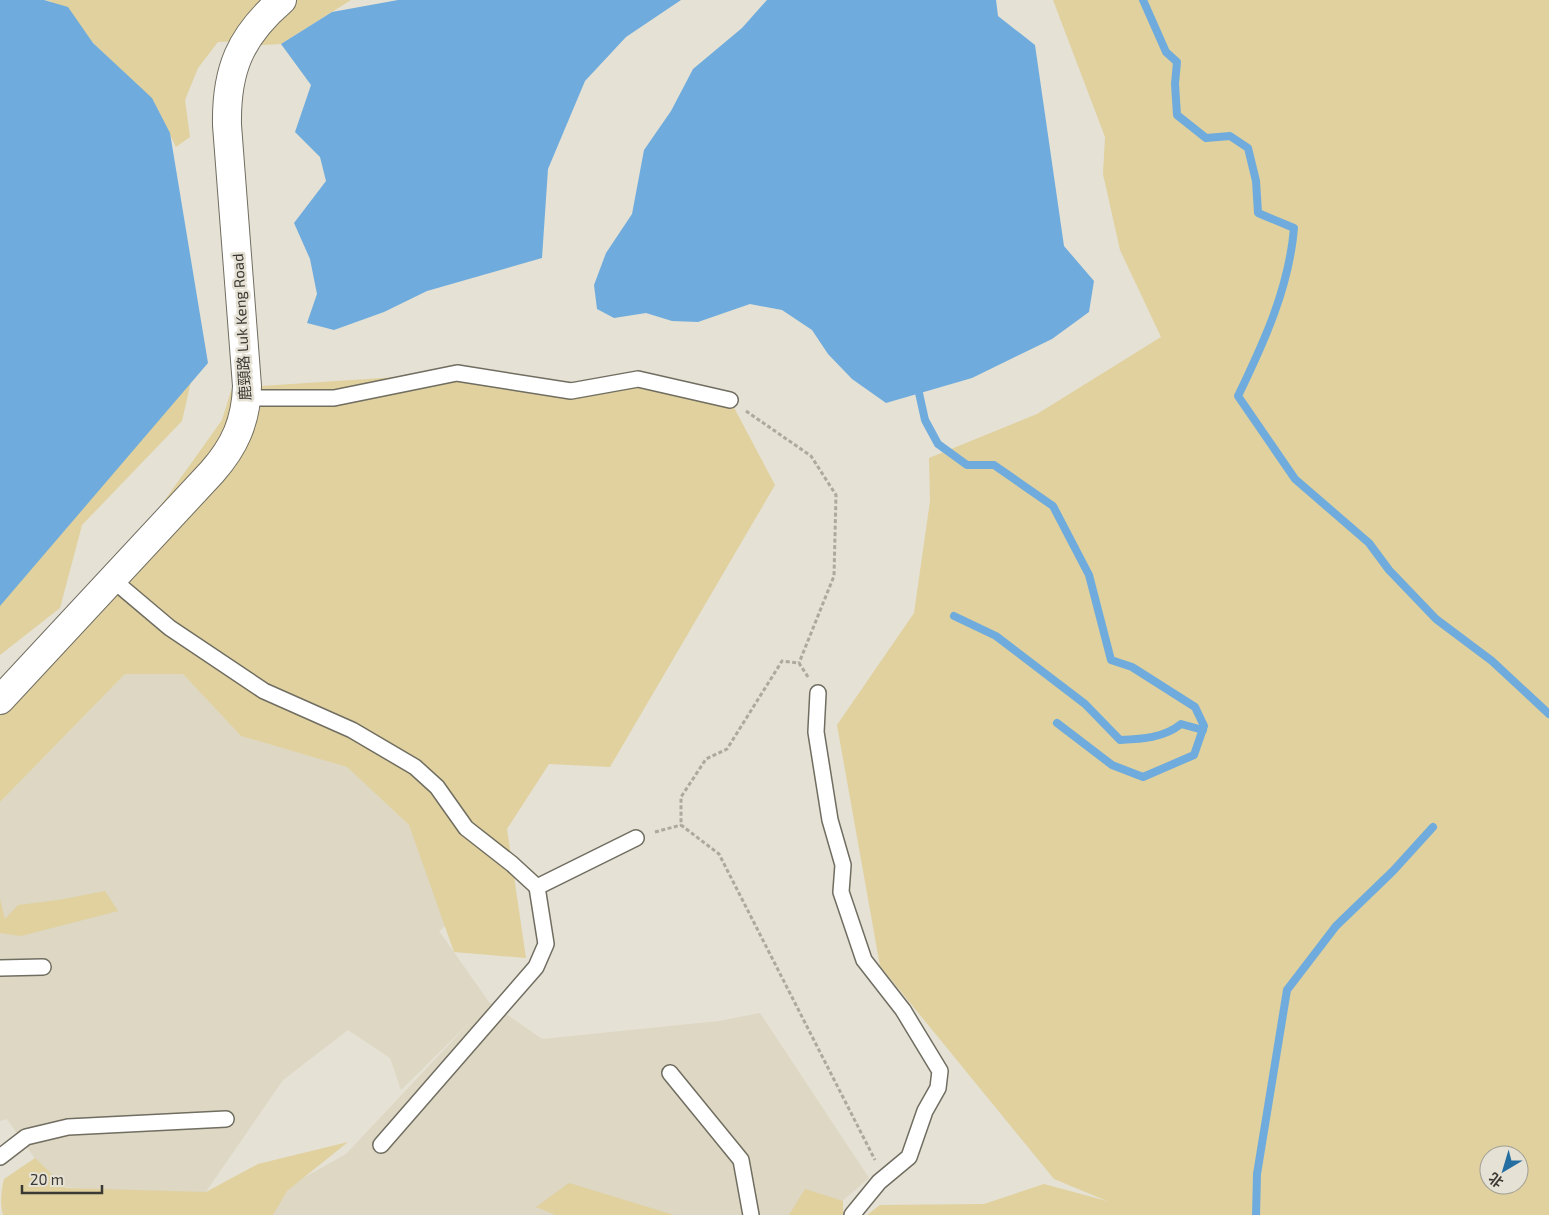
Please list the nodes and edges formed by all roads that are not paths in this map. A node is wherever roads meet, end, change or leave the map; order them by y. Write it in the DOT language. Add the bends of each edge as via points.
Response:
graph roads {
  1 [pos="282,0"];
  2 [pos="247,398"];
  3 [pos="730,400"];
  4 [pos="112,579"];
  5 [pos="818,693"];
  6 [pos="0,700"];
  7 [pos="636,838"];
  8 [pos="537,888"];
  9 [pos="43,967"];
  10 [pos="0,968"];
  11 [pos="670,1073"];
  12 [pos="226,1119"];
  13 [pos="381,1146"];
  14 [pos="0,1157"];
  15 [pos="751,1215"];
  16 [pos="852,1215"];
  1 -- 2 [label="street, 鹿頸路 Luk Keng Road" via="256,25 244,43 235,62 227,95"];
  2 -- 3 [label="lane" via="334,398 457,373 571,391 638,379"];
  2 -- 4 [label="street, 鹿頸路 Luk Keng Road" via="241,429 224,458"];
  4 -- 6 [label="street, 鹿頸路 Luk Keng Road"];
  4 -- 8 [label="lane" via="170,628 257,687 352,730 414,767 437,787 466,828"];
  5 -- 16 [label="lane" via="816,732 830,820 843,865 841,892 864,960 903,1010 940,1071 938,1088 925,1111 909,1157 879,1182"];
  7 -- 8 [label="lane"];
  8 -- 13 [label="lane" via="546,944 536,967"];
  9 -- 10 [label="lane"];
  11 -- 15 [label="lane" via="741,1160"];
  12 -- 14 [label="lane" via="68,1127 26,1137"];
}
